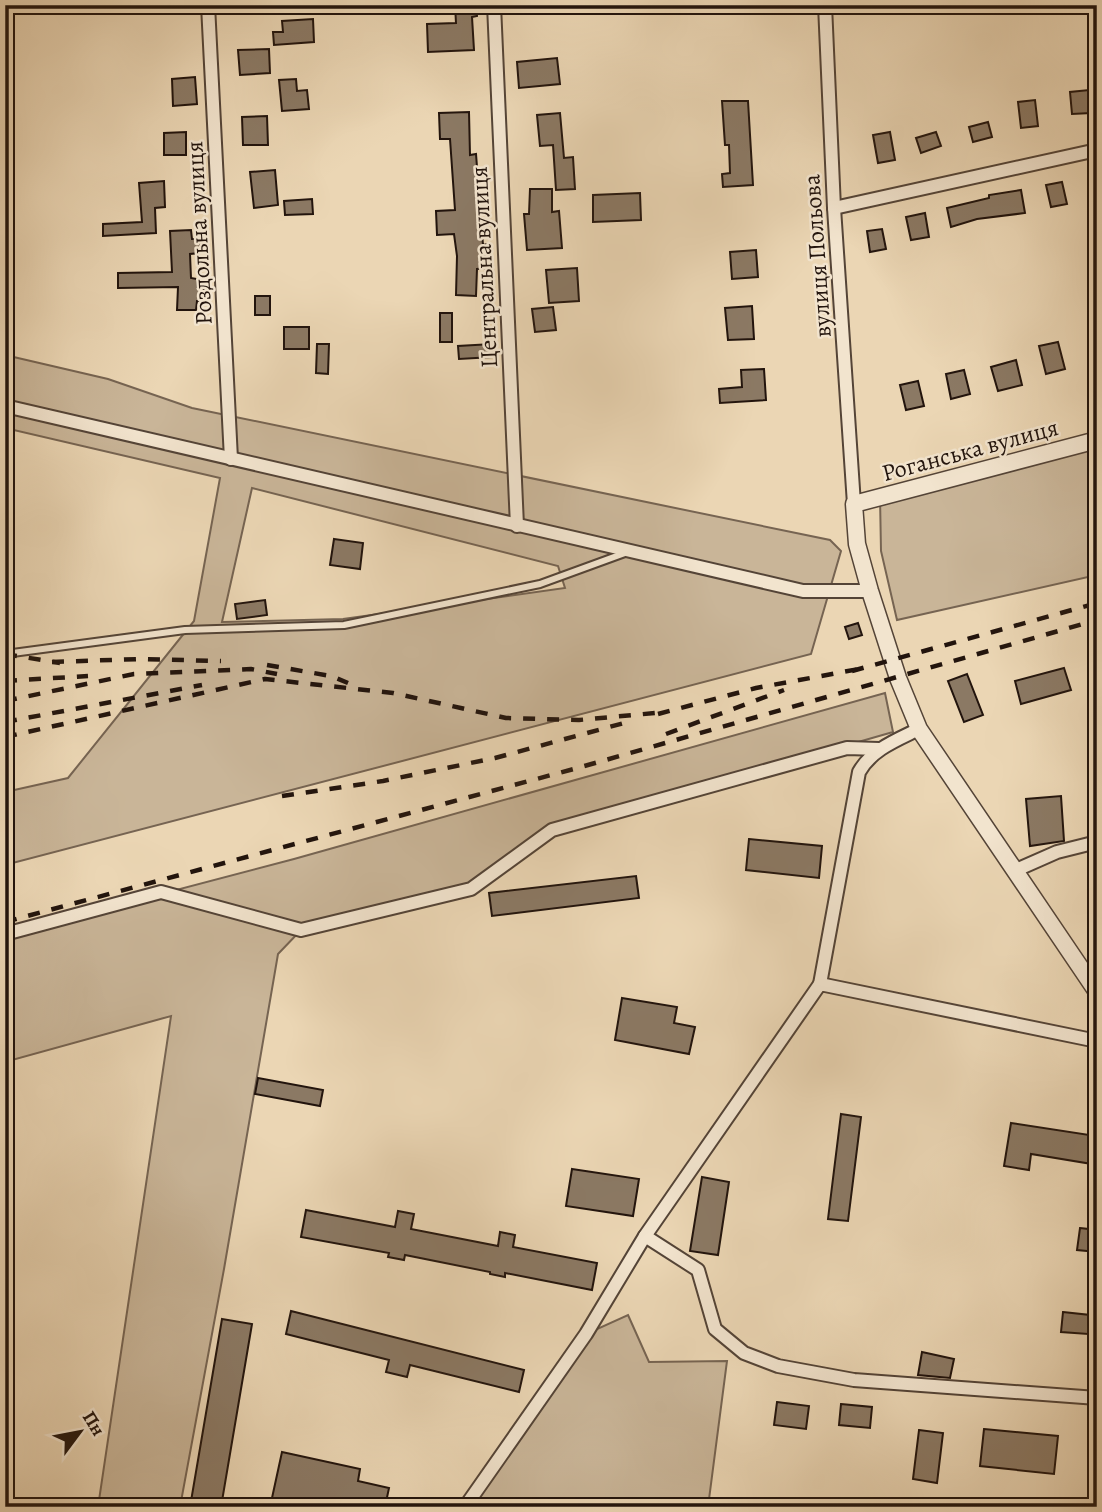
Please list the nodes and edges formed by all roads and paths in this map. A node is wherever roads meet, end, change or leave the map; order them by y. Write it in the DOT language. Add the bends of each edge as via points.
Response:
graph roads {
  1 [pos="208,5"];
  2 [pos="494,5"];
  3 [pos="825,5"];
  4 [pos="1097,150"];
  5 [pos="834,208"];
  6 [pos="5,406"];
  7 [pos="1097,440"];
  8 [pos="231,459"];
  9 [pos="854,504"];
  10 [pos="517,526"];
  11 [pos="627,552"];
  12 [pos="870,591"];
  13 [pos="5,654"];
  14 [pos="919,729"];
  15 [pos="879,750"];
  16 [pos="1097,842"];
  17 [pos="1014,872"];
  18 [pos="5,934"];
  19 [pos="820,984"];
  20 [pos="1097,992"];
  21 [pos="1097,1041"];
  22 [pos="645,1236"];
  23 [pos="1097,1398"];
  24 [pos="465,1507"];
  1 -- 8 [label="street, Роздольна вулиця"];
  2 -- 10 [label="street, Центральна вулиця"];
  3 -- 5 [label="street, вулиця Польова"];
  4 -- 5 [label="street"];
  5 -- 9 [label="street, вулиця Польова"];
  6 -- 8 [label="street"];
  7 -- 9 [label="street, Роганська вулиця"];
  8 -- 10 [label="street"];
  9 -- 12 [label="street" via="857,544"];
  10 -- 11 [label="street"];
  11 -- 12 [label="street" via="803,591"];
  11 -- 13 [label="lane" via="541,584 344,625 185,631"];
  12 -- 14 [label="street"];
  14 -- 15 [label="street"];
  14 -- 17 [label="street"];
  15 -- 18 [label="street" via="847,748 552,830 471,889 301,930 161,892"];
  15 -- 19 [label="street" via="859,772"];
  16 -- 17 [label="street" via="1057,852"];
  17 -- 20 [label="street"];
  19 -- 21 [label="street"];
  19 -- 22 [label="street"];
  22 -- 23 [label="street" via="698,1270 715,1329 744,1353 778,1366 854,1380"];
  22 -- 24 [label="street" via="586,1334"];
}
